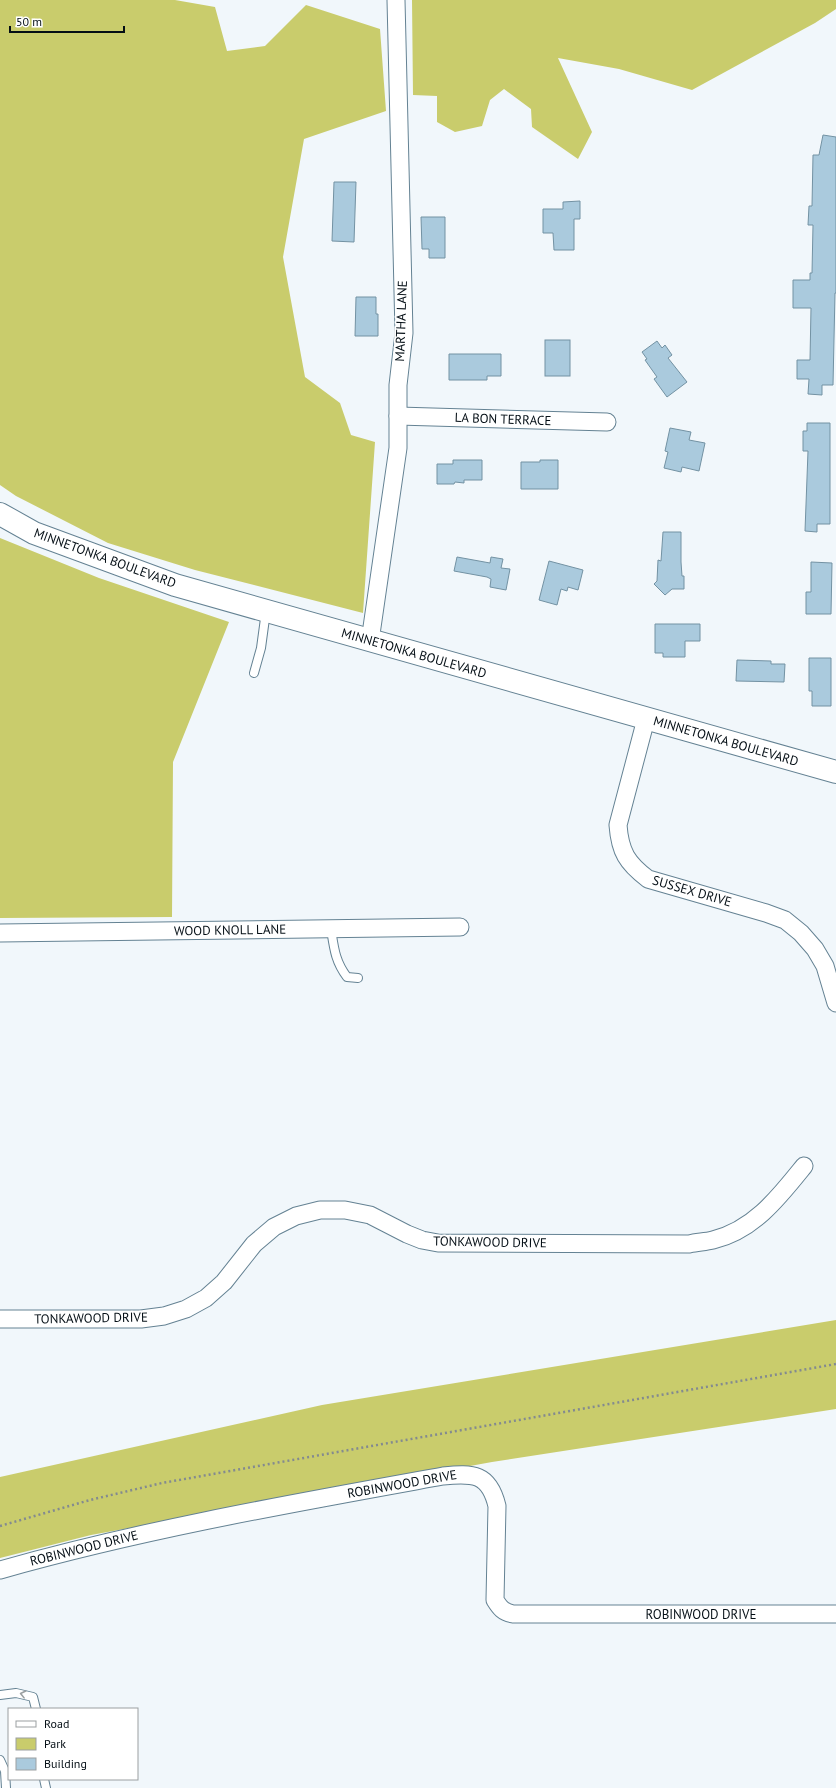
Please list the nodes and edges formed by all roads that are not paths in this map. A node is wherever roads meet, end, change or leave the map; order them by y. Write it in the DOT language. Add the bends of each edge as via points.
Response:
graph roads {
  1 [pos="396,0"];
  2 [pos="398,416"];
  3 [pos="607,422"];
  4 [pos="0,514"];
  5 [pos="266,611"];
  6 [pos="370,641"];
  7 [pos="254,673"];
  8 [pos="646,719"];
  9 [pos="836,772"];
  10 [pos="460,927"];
  11 [pos="331,929"];
  12 [pos="0,933"];
  13 [pos="358,978"];
  14 [pos="836,1003"];
  15 [pos="804,1166"];
  16 [pos="0,1319"];
  17 [pos="0,1570"];
  18 [pos="836,1614"];
  19 [pos="0,1695"];
  20 [pos="36,1708"];
  21 [pos="0,1760"];
  22 [pos="6,1788"];
  1 -- 2 [label="street, MARTHA LANE" via="404,333 398,385"];
  2 -- 3 [label="street, LA BON TERRACE"];
  2 -- 6 [label="street, MARTHA LANE" via="398,448"];
  4 -- 5 [label="main road, MINNETONKA BOULEVARD" via="34,533 167,582"];
  5 -- 6 [label="main road, MINNETONKA BOULEVARD"];
  5 -- 7 [label="lane" via="261,648"];
  6 -- 8 [label="main road, MINNETONKA BOULEVARD"];
  8 -- 9 [label="main road, MINNETONKA BOULEVARD"];
  8 -- 14 [label="street, SUSSEX DRIVE" via="618,825 619,842 624,856 648,879 785,920 802,933 815,948 825,966"];
  10 -- 11 [label="street, WOOD KNOLL LANE"];
  11 -- 12 [label="street, WOOD KNOLL LANE"];
  11 -- 13 [label="lane" via="339,966 347,977"];
  15 -- 16 [label="street, TONKAWOOD DRIVE" via="758,1219 714,1240 689,1244 438,1243 407,1234 370,1215 345,1210 320,1210 296,1216 274,1227 254,1244 224,1282 206,1298 186,1309 164,1316 141,1319"];
  17 -- 18 [label="street, ROBINWOOD DRIVE" via="146,1532 465,1473 486,1482 494,1492 497,1506 495,1600 505,1612"];
  20 -- 19 [label="lane, one-way" via="33,1697 16,1693"];
  21 -- 22 [label="lane" via="5,1770"];
}
